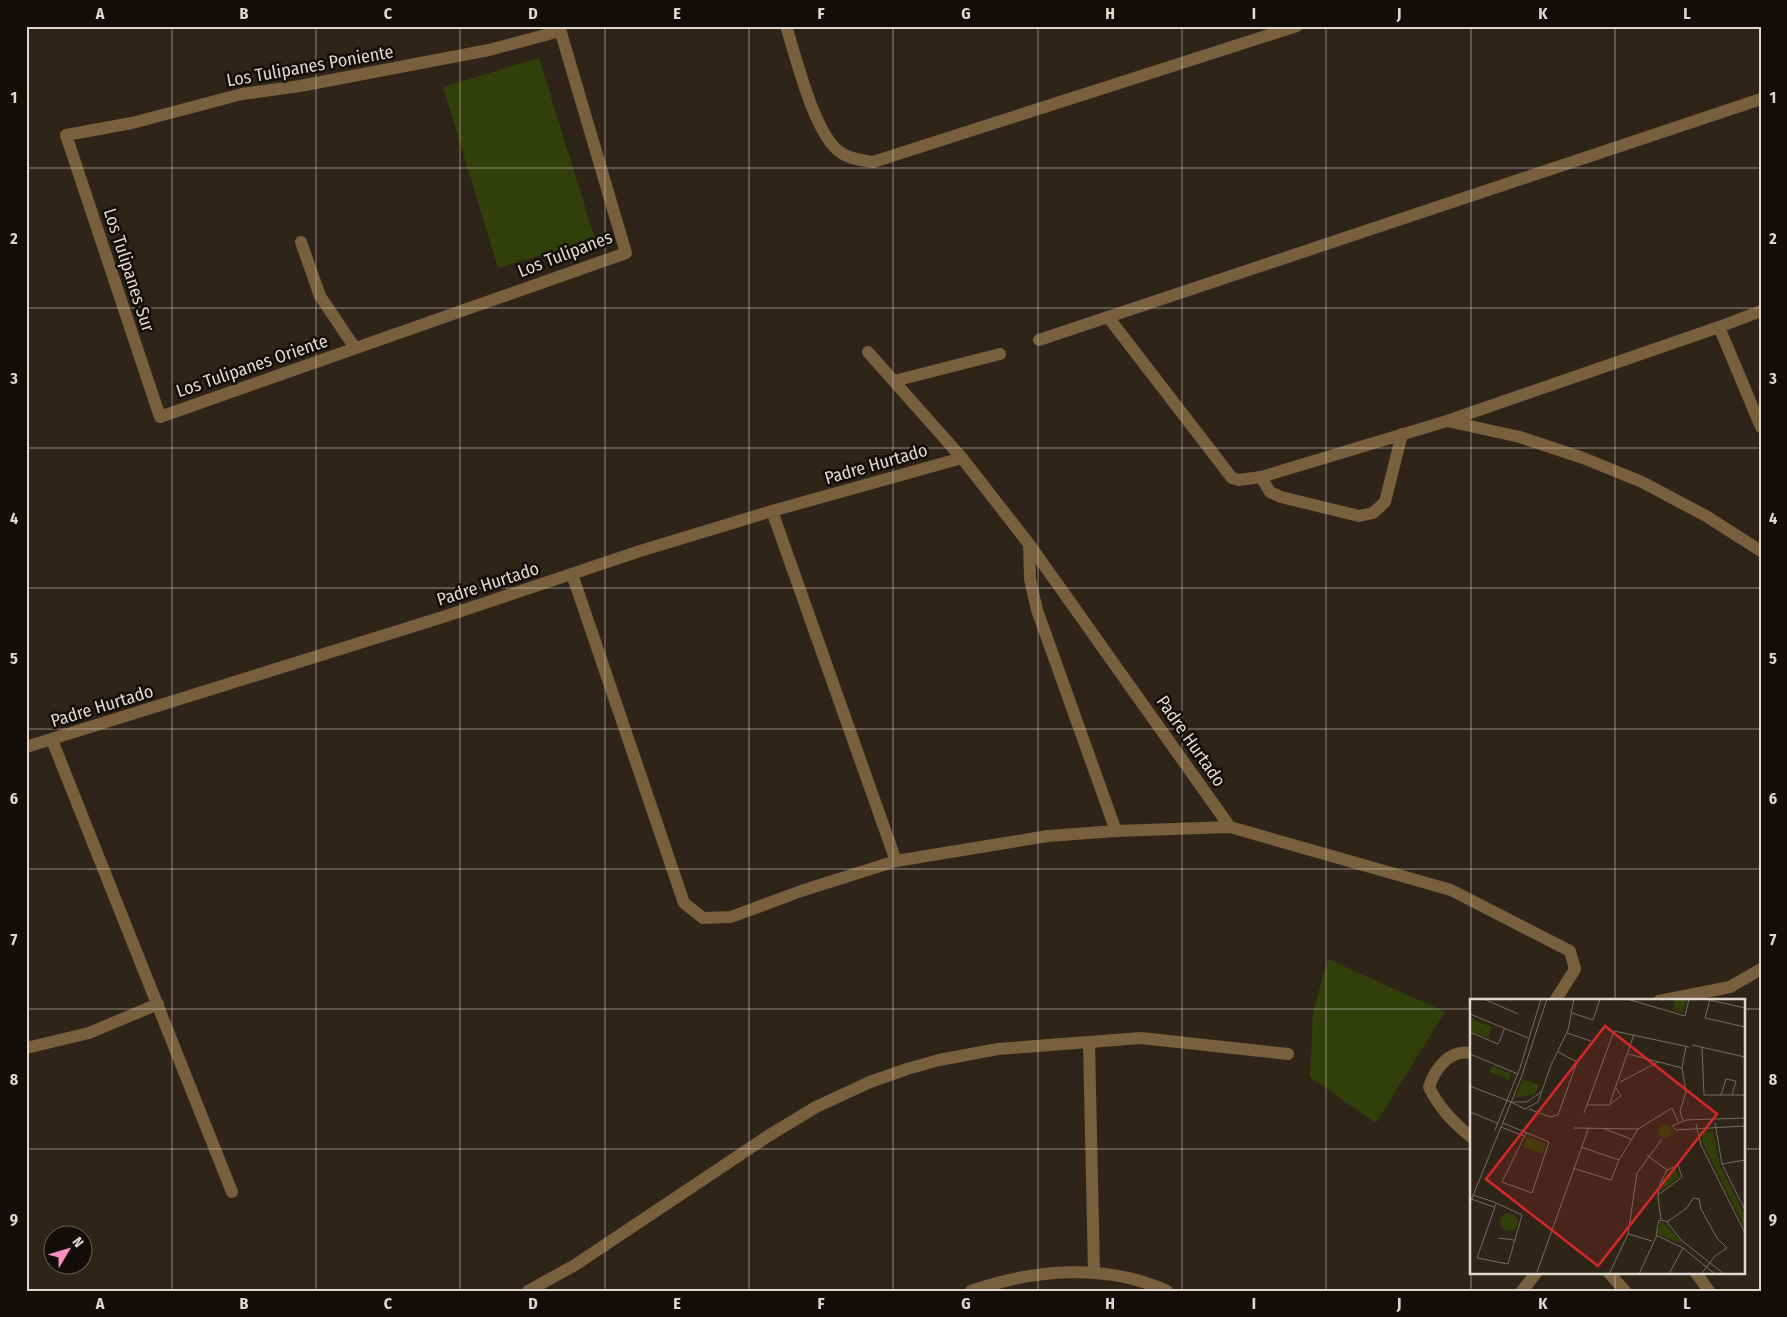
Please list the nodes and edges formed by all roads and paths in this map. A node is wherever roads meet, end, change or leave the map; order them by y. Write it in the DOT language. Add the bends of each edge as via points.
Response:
graph roads {
  1 [pos="786,26"];
  2 [pos="1298,26"];
  3 [pos="560,29"];
  4 [pos="528,32"];
  5 [pos="1761,99"];
  6 [pos="66,135"];
  7 [pos="301,242"];
  8 [pos="1761,311"];
  9 [pos="1108,317"];
  10 [pos="1719,327"];
  11 [pos="1039,340"];
  12 [pos="355,348"];
  13 [pos="868,352"];
  14 [pos="1000,354"];
  15 [pos="894,381"];
  16 [pos="160,417"];
  17 [pos="1447,421"];
  18 [pos="1761,427"];
  19 [pos="1402,434"];
  20 [pos="962,458"];
  21 [pos="1261,477"];
  22 [pos="772,511"];
  23 [pos="1029,544"];
  24 [pos="1761,551"];
  25 [pos="572,574"];
  26 [pos="52,740"];
  27 [pos="26,747"];
  28 [pos="1230,827"];
  29 [pos="1116,831"];
  30 [pos="896,861"];
  31 [pos="1761,968"];
  32 [pos="1556,999"];
  33 [pos="1669,999"];
  34 [pos="158,1004"];
  35 [pos="1090,1043"];
  36 [pos="26,1048"];
  37 [pos="1470,1053"];
  38 [pos="1288,1054"];
  39 [pos="1470,1136"];
  40 [pos="232,1192"];
  41 [pos="1094,1272"];
  42 [pos="1535,1274"];
  43 [pos="1610,1274"];
  44 [pos="1697,1274"];
  45 [pos="528,1291"];
  46 [pos="971,1291"];
  47 [pos="1167,1291"];
  48 [pos="1522,1291"];
  49 [pos="1624,1291"];
  50 [pos="1709,1291"];
  1 -- 2 [label="street" via="816,119 828,140 840,152 856,160 873,162"];
  3 -- 4 [label="street, Los Tulipanes Poniente"];
  3 -- 12 [label="street, Los Tulipanes" via="626,253"];
  4 -- 6 [label="street, Los Tulipanes Poniente" via="489,50 242,94 132,123"];
  5 -- 9 [label="street"];
  6 -- 16 [label="street, Los Tulipanes Sur"];
  7 -- 12 [label="street" via="320,296"];
  8 -- 10 [label="street"];
  9 -- 11 [label="street"];
  9 -- 21 [label="street" via="1232,478"];
  10 -- 17 [label="street"];
  10 -- 18 [label="street"];
  12 -- 16 [label="street, Los Tulipanes Oriente"];
  13 -- 15 [label="street, Padre Hurtado"];
  14 -- 15 [label="street"];
  15 -- 20 [label="street, Padre Hurtado"];
  17 -- 19 [label="street"];
  17 -- 24 [label="street" via="1520,437 1642,482 1706,516"];
  19 -- 21 [label="street"];
  19 -- 21 [label="street" via="1386,502 1373,513 1359,516 1281,497 1270,492"];
  20 -- 22 [label="street, Padre Hurtado"];
  20 -- 23 [label="street, Padre Hurtado"];
  22 -- 25 [label="street, Padre Hurtado"];
  22 -- 30 [label="street"];
  23 -- 28 [label="street, Padre Hurtado"];
  23 -- 29 [label="street" via="1030,579 1037,610"];
  25 -- 26 [label="street, Padre Hurtado"];
  25 -- 30 [label="street" via="684,903 703,918 731,917"];
  26 -- 27 [label="street, Padre Hurtado"];
  26 -- 34 [label="street"];
  28 -- 29 [label="street"];
  28 -- 32 [label="street" via="1451,890 1570,952 1575,969"];
  29 -- 30 [label="street" via="1048,836"];
  31 -- 33 [label="street" via="1730,987"];
  34 -- 36 [label="street" via="90,1033"];
  34 -- 40 [label="street"];
  35 -- 38 [label="street" via="1141,1038"];
  35 -- 41 [label="street"];
  35 -- 45 [label="street" via="990,1051 931,1062 870,1082 816,1107 768,1136 615,1240"];
  37 -- 39 [label="street" via="1447,1059 1433,1075 1430,1087 1436,1102 1453,1123"];
  41 -- 46 [label="street" via="1034,1275 996,1282"];
  41 -- 47 [label="street" via="1148,1282"];
  42 -- 48 [label="street"];
  43 -- 49 [label="street"];
  44 -- 50 [label="street"];
}
